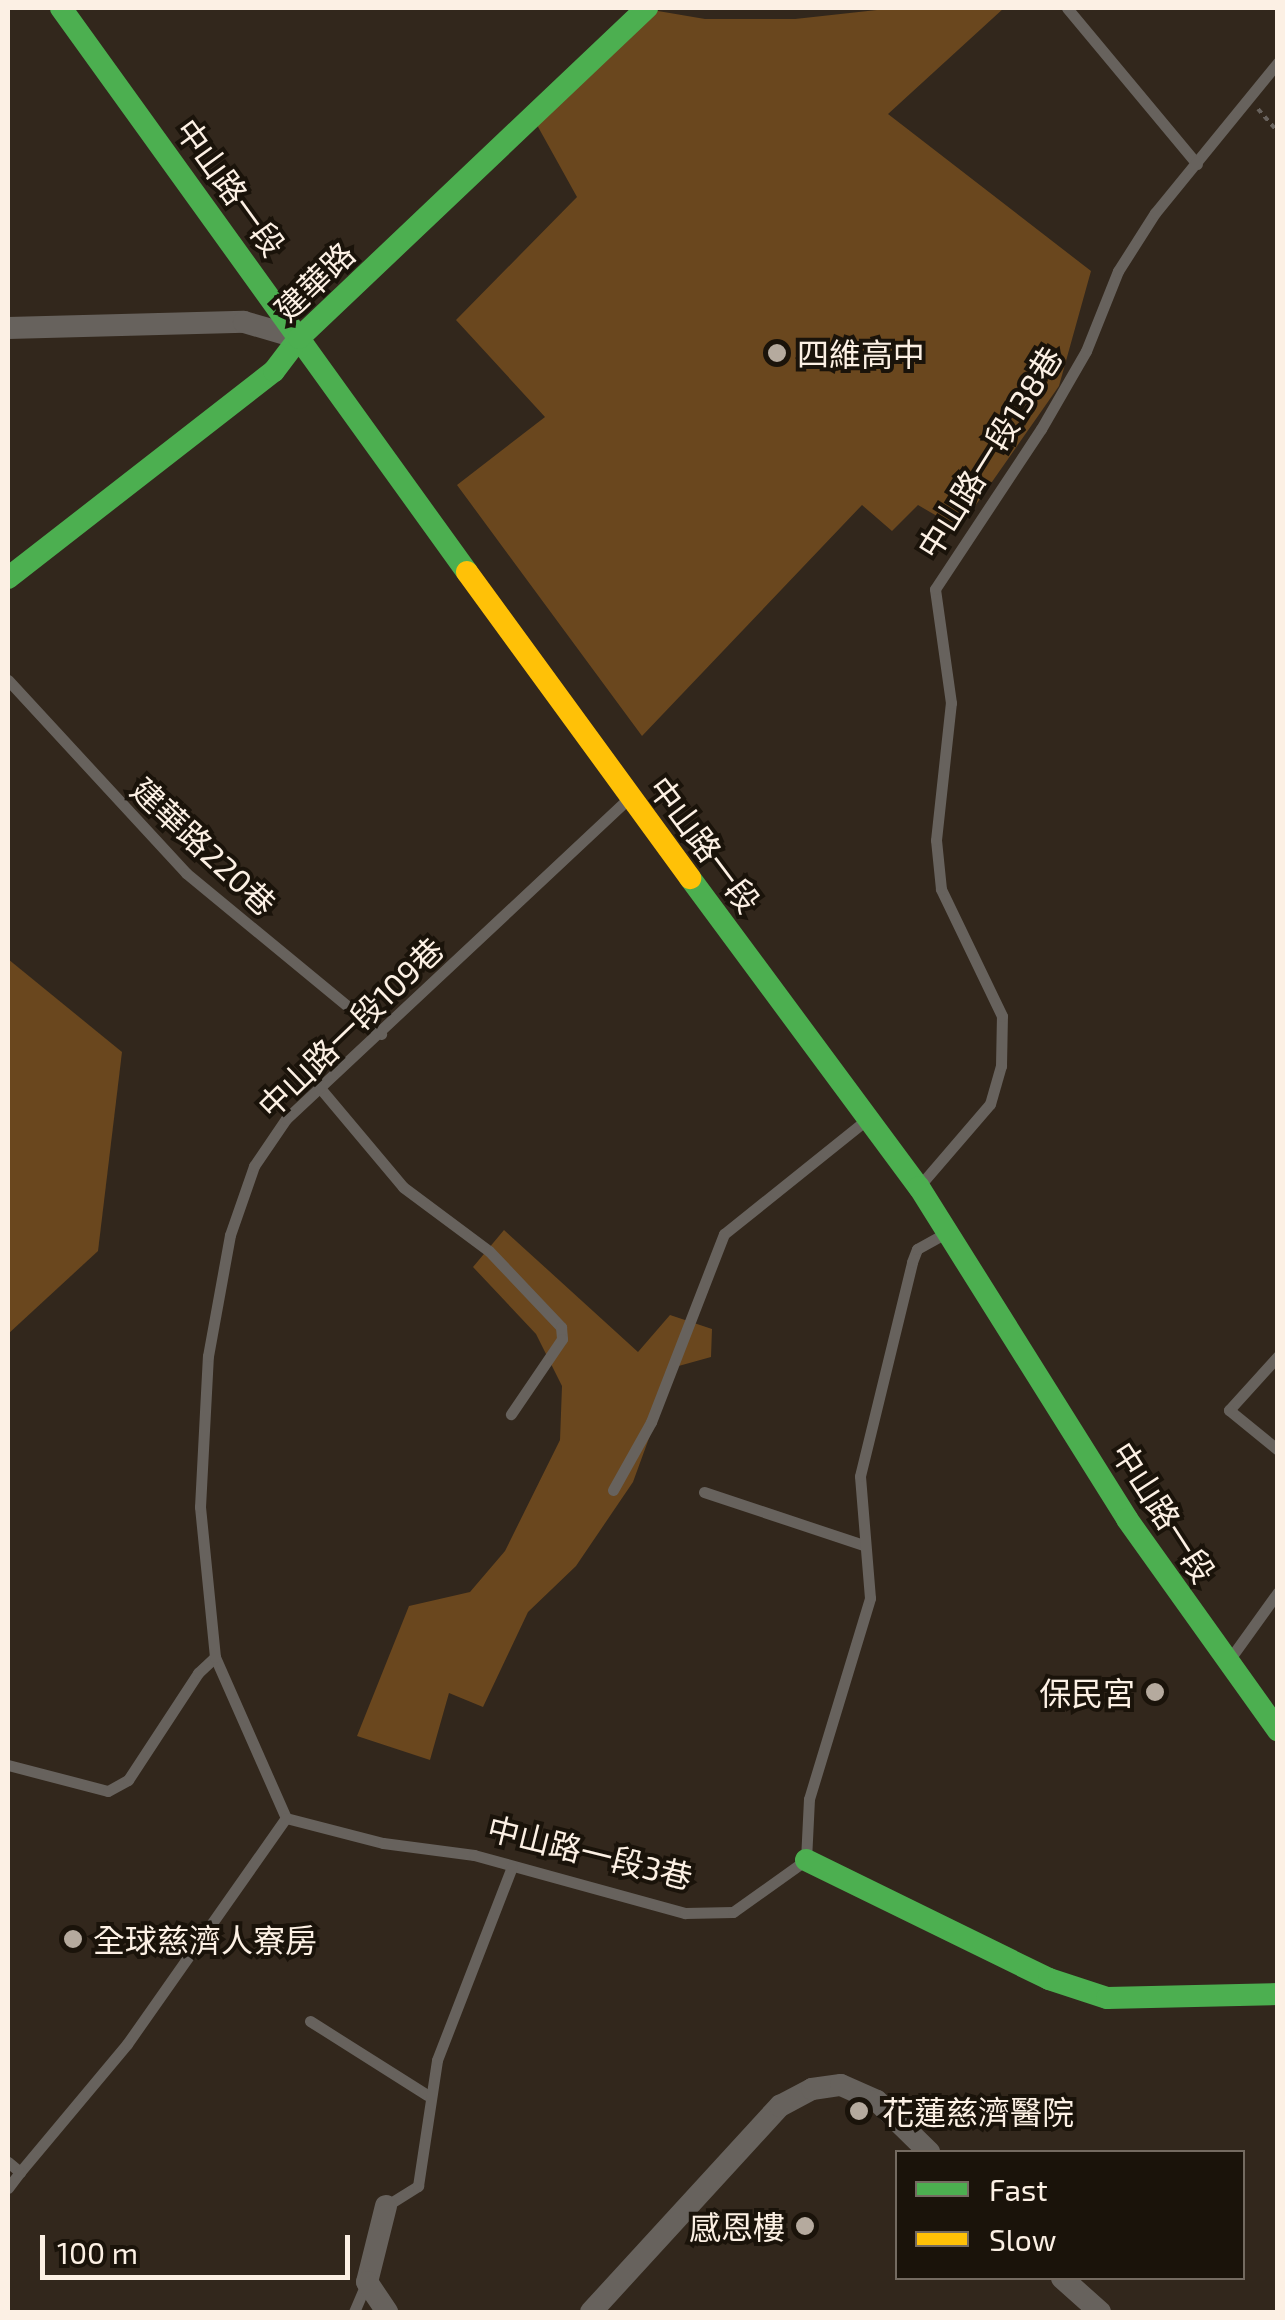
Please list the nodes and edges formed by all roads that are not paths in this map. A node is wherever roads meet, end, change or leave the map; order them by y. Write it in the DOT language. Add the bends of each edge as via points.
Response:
graph roads {
  1 [pos="61,8"];
  2 [pos="647,8"];
  3 [pos="1068,8"];
  4 [pos="1278,62"];
  5 [pos="1198,164"];
  6 [pos="8,328"];
  7 [pos="299,338"];
  8 [pos="8,578"];
  9 [pos="8,680"];
  10 [pos="630,798"];
  11 [pos="381,1034"];
  12 [pos="320,1088"];
  13 [pos="868,1118"];
  14 [pos="919,1186"];
  15 [pos="949,1231"];
  16 [pos="1278,1356"];
  17 [pos="511,1414"];
  18 [pos="1278,1450"];
  19 [pos="613,1490"];
  20 [pos="704,1492"];
  21 [pos="863,1545"];
  22 [pos="1278,1592"];
  23 [pos="215,1658"];
  24 [pos="1226,1664"];
  25 [pos="1278,1730"];
  26 [pos="8,1764"];
  27 [pos="286,1818"];
  28 [pos="806,1860"];
  29 [pos="512,1867"];
  30 [pos="1278,1994"];
  31 [pos="310,2020"];
  32 [pos="427,2095"];
  33 [pos="927,2150"];
  34 [pos="8,2162"];
  35 [pos="20,2172"];
  36 [pos="8,2188"];
  37 [pos="386,2206"];
  38 [pos="1064,2280"];
  39 [pos="367,2282"];
  40 [pos="354,2312"];
  41 [pos="387,2312"];
  42 [pos="591,2312"];
  43 [pos="1100,2312"];
  1 -- 7 [label="street, 中山路一段"];
  2 -- 7 [label="street, 建華路"];
  3 -- 5 [label="lane"];
  4 -- 5 [label="lane, 中山路一段138巷"];
  5 -- 14 [label="lane, 中山路一段138巷" via="1118,271 1086,350 935,590 952,703 936,840 941,889 1002,1016 1002,1032 990,1104"];
  6 -- 7 [label="street" via="244,322"];
  7 -- 8 [label="street, 建華路" via="274,370"];
  7 -- 10 [label="street, 中山路一段"];
  9 -- 11 [label="lane, 建華路220巷" via="186,873"];
  10 -- 11 [label="lane, 中山路一段109巷"];
  10 -- 13 [label="street, 中山路一段"];
  11 -- 12 [label="lane, 中山路一段109巷"];
  12 -- 17 [label="lane" via="402,1187 489,1251 561,1327 562,1339"];
  12 -- 23 [label="lane, 中山路一段109巷" via="286,1120 254,1166 227,1252 202,1416 200,1507"];
  13 -- 14 [label="street, 中山路一段"];
  13 -- 19 [label="lane" via="724,1234 651,1422"];
  14 -- 15 [label="street, 中山路一段"];
  15 -- 21 [label="lane" via="917,1249 912,1262 860,1476"];
  15 -- 24 [label="street, 中山路一段" via="1127,1520"];
  16 -- 18 [label="lane" via="1229,1410"];
  20 -- 21 [label="lane"];
  21 -- 28 [label="lane" via="870,1598 809,1798"];
  22 -- 24 [label="lane"];
  23 -- 26 [label="lane" via="198,1673 128,1780 108,1791 70,1786"];
  23 -- 27 [label="lane, 中山路一段109巷"];
  24 -- 25 [label="street, 中山路一段"];
  27 -- 29 [label="lane, 中山路一段3巷"];
  27 -- 35 [label="lane" via="138,2030"];
  28 -- 29 [label="lane, 中山路一段3巷" via="733,1912 684,1913"];
  28 -- 30 [label="street" via="1049,1978 1107,1998"];
  29 -- 32 [label="lane"];
  31 -- 32 [label="lane"];
  32 -- 37 [label="lane" via="418,2186"];
  33 -- 42 [label="street" via="877,2101 841,2085 812,2089 780,2106"];
  34 -- 35 [label="lane"];
  35 -- 36 [label="lane"];
  37 -- 39 [label="street"];
  38 -- 43 [label="street"];
  39 -- 40 [label="lane"];
  39 -- 41 [label="street"];
}
